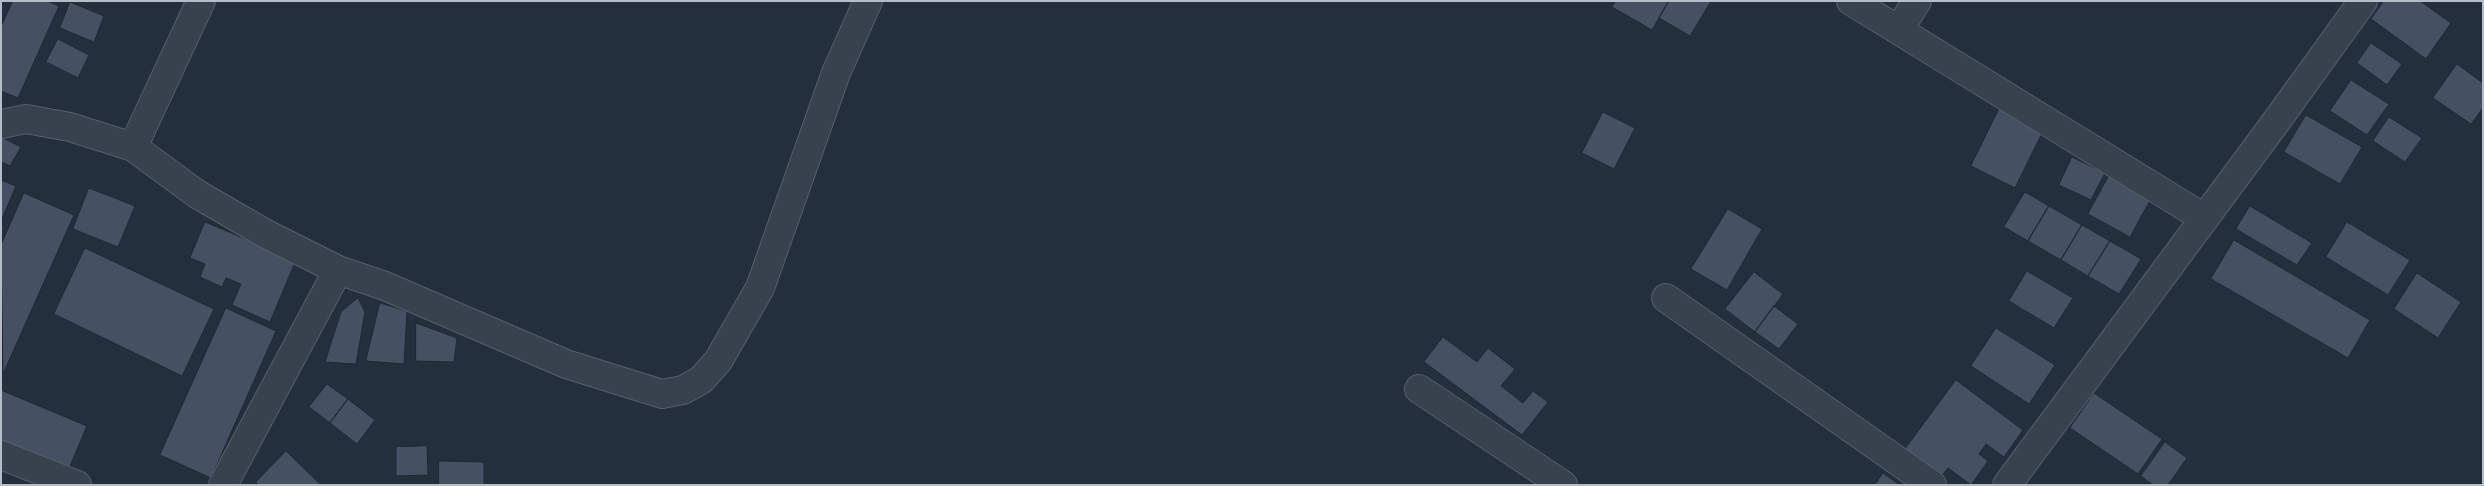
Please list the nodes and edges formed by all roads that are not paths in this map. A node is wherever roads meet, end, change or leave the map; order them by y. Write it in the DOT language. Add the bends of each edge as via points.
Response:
graph roads {
  1 [pos="200,1"];
  2 [pos="868,1"];
  3 [pos="1851,1"];
  4 [pos="1917,1"];
  5 [pos="2363,1"];
  6 [pos="1899,29"];
  7 [pos="1,124"];
  8 [pos="133,146"];
  9 [pos="2204,218"];
  10 [pos="338,270"];
  11 [pos="1666,298"];
  12 [pos="1419,388"];
  13 [pos="1,455"];
  14 [pos="77,485"];
  15 [pos="223,485"];
  16 [pos="1563,485"];
  17 [pos="1932,485"];
  18 [pos="2007,485"];
  1 -- 8 [label="street"];
  2 -- 10 [label="street" via="836,73 760,288 718,361 701,380 683,390 662,394 566,364 385,286"];
  3 -- 6 [label="street"];
  4 -- 6 [label="street"];
  5 -- 9 [label="street"];
  6 -- 9 [label="street"];
  7 -- 8 [label="street" via="26,119 70,127"];
  8 -- 10 [label="street" via="197,194"];
  9 -- 18 [label="street"];
  10 -- 15 [label="street"];
  11 -- 17 [label="street"];
  12 -- 16 [label="street"];
  13 -- 14 [label="street"];
}
